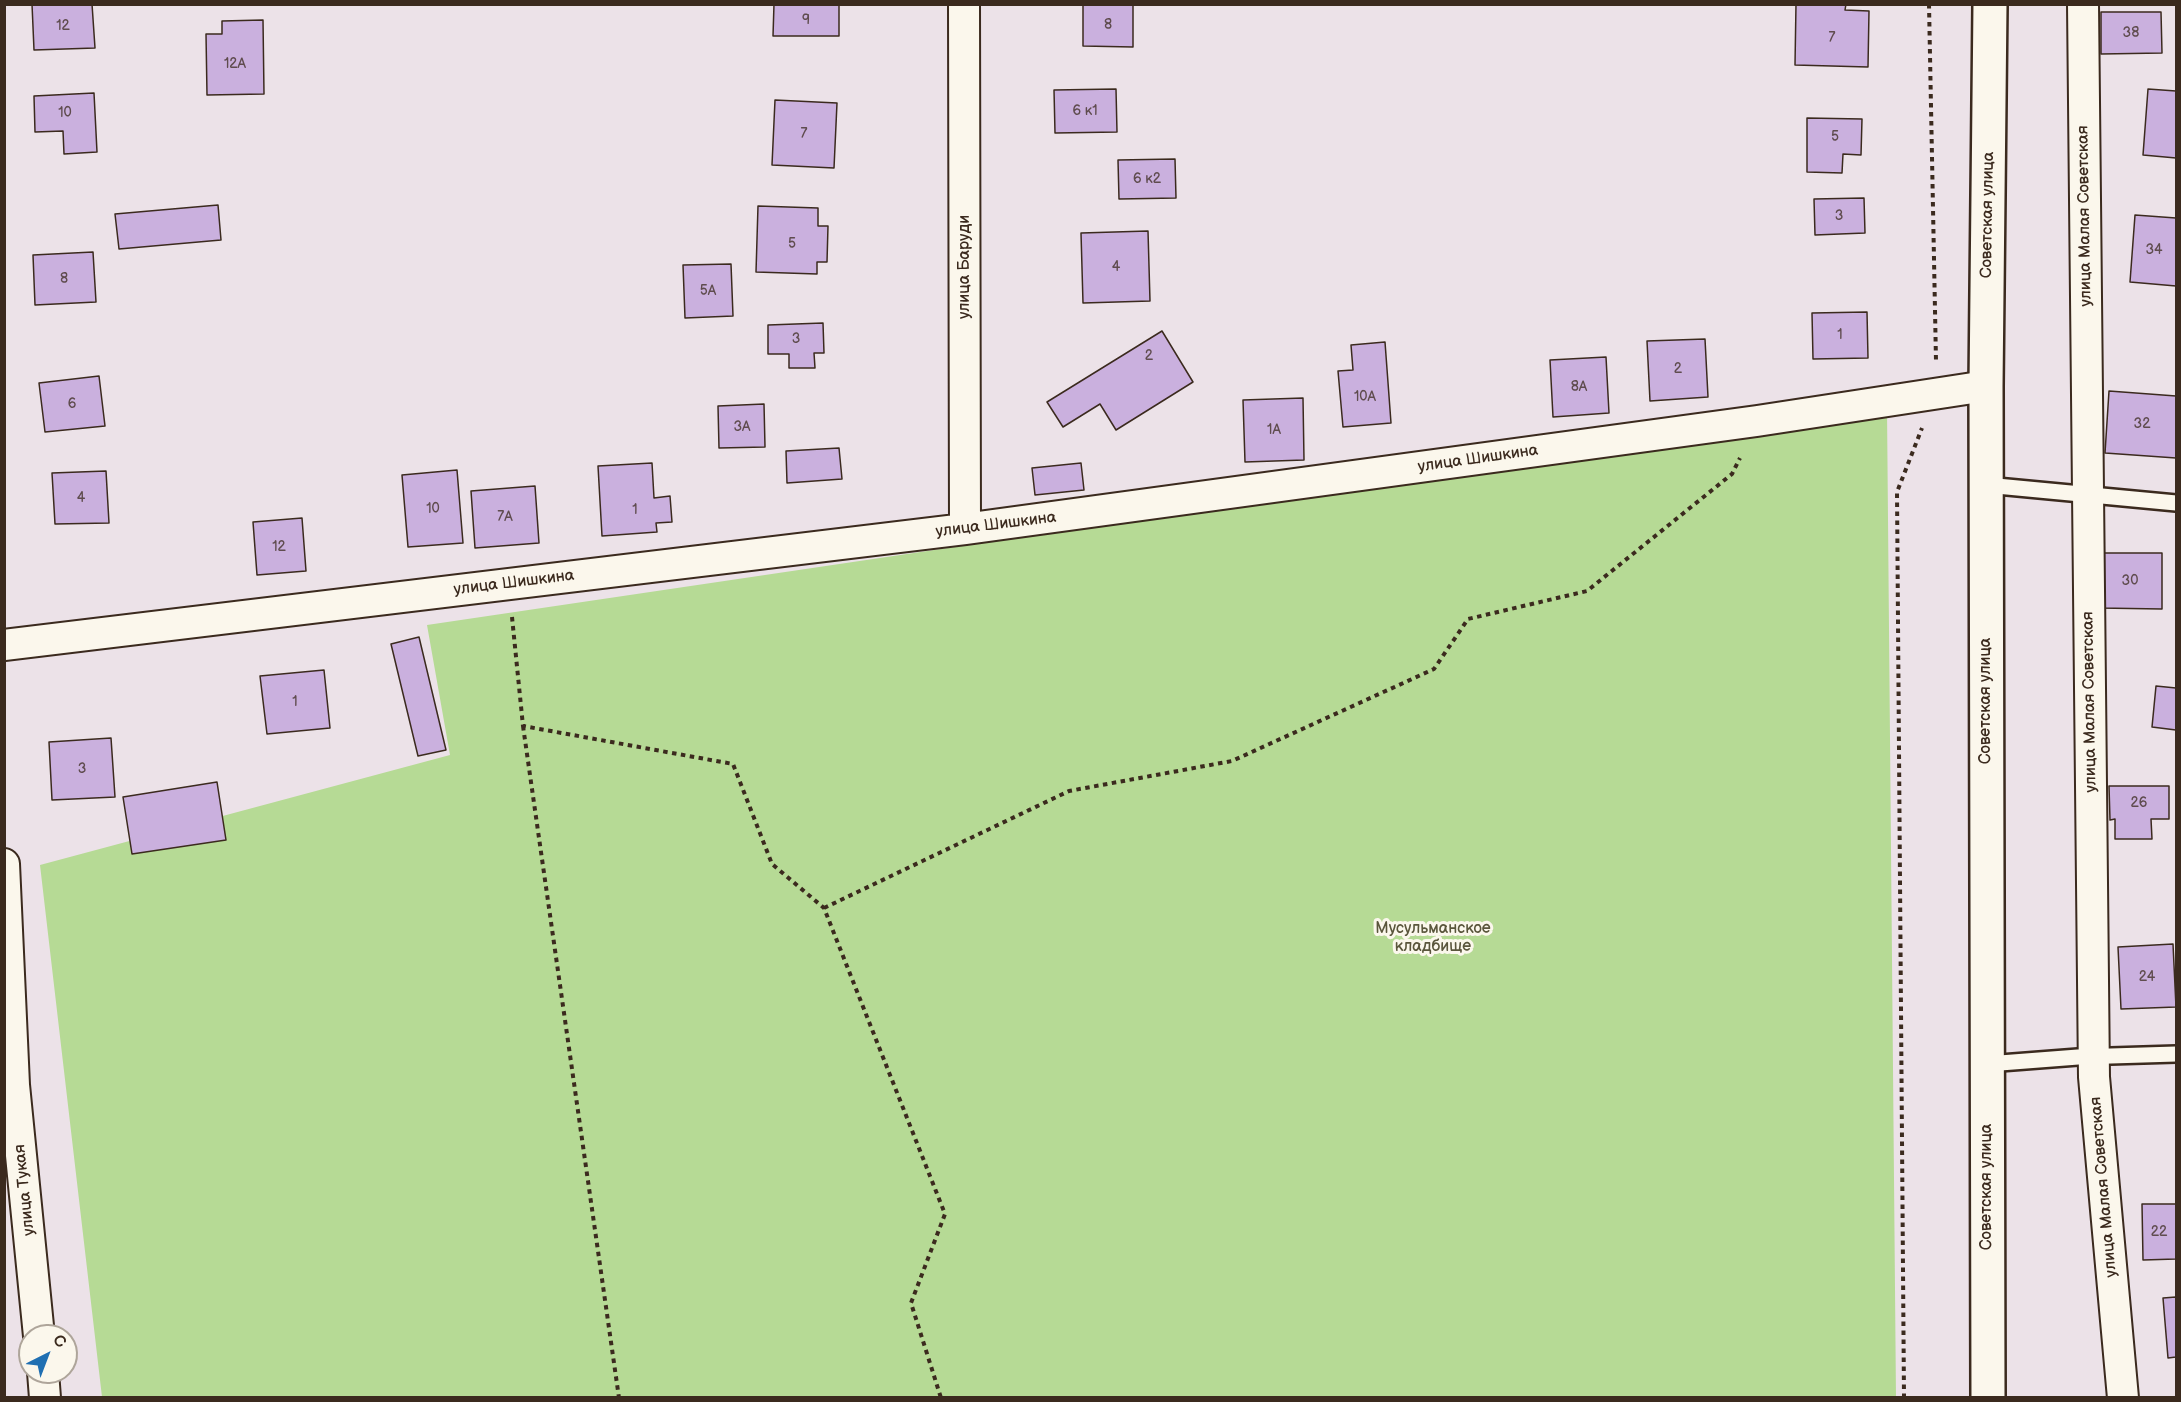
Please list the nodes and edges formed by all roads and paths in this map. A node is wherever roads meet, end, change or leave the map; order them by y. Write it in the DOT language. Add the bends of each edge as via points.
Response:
graph roads {
  1 [pos="964,4"];
  2 [pos="1929,4"];
  3 [pos="1990,4"];
  4 [pos="2083,4"];
  5 [pos="1986,386"];
  6 [pos="1936,394"];
  7 [pos="1757,421"];
  8 [pos="1986,485"];
  9 [pos="2087,495"];
  10 [pos="2176,502"];
  11 [pos="965,529"];
  12 [pos="509,583"];
  13 [pos="4,645"];
  14 [pos="523,726"];
  15 [pos="4,864"];
  16 [pos="824,908"];
  17 [pos="2176,1054"];
  18 [pos="2094,1056"];
  19 [pos="1987,1064"];
  20 [pos="9,1086"];
  21 [pos="38,1324"];
  22 [pos="619,1398"];
  23 [pos="941,1398"];
  24 [pos="1904,1398"];
  25 [pos="1988,1398"];
  26 [pos="2122,1398"];
  1 -- 11 [label="street, улица Баруди"];
  2 -- 6 [label="path"];
  3 -- 5 [label="main road, Советская улица"];
  4 -- 9 [label="street, улица Малая Советская"];
  5 -- 6 [label="street, улица Шишкина"];
  5 -- 8 [label="main road, Советская улица"];
  6 -- 7 [label="street, улица Шишкина"];
  6 -- 24 [label="path" via="1897,492"];
  7 -- 11 [label="street, улица Шишкина"];
  7 -- 16 [label="path" via="1732,474 1587,591 1467,619 1434,669 1232,761 1069,791"];
  8 -- 9 [label="lane"];
  8 -- 19 [label="main road, Советская улица"];
  9 -- 10 [label="lane"];
  9 -- 18 [label="street, улица Малая Советская"];
  11 -- 12 [label="street, улица Шишкина"];
  12 -- 13 [label="street, улица Шишкина"];
  12 -- 14 [label="path"];
  14 -- 16 [label="path" via="733,764 772,864"];
  14 -- 22 [label="path"];
  15 -- 20 [label="street, улица Тукая"];
  16 -- 23 [label="path" via="945,1214 911,1303"];
  17 -- 18 [label="lane"];
  18 -- 19 [label="lane"];
  18 -- 26 [label="street, улица Малая Советская"];
  19 -- 25 [label="main road, Советская улица"];
  20 -- 21 [label="street, улица Тукая"];
}
